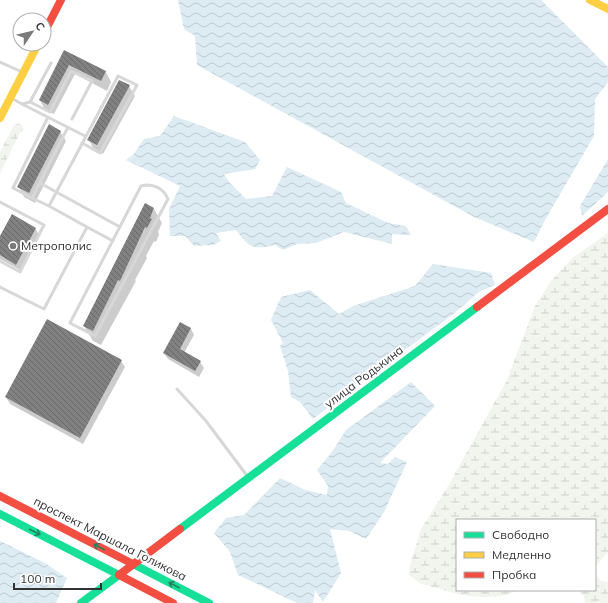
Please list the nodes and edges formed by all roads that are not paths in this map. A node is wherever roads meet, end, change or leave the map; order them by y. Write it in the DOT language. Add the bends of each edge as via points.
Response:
graph roads {
  1 [pos="61,0"];
  2 [pos="590,0"];
  3 [pos="608,9"];
  4 [pos="52,17"];
  5 [pos="34,52"];
  6 [pos="0,62"];
  7 [pos="51,63"];
  8 [pos="24,73"];
  9 [pos="11,98"];
  10 [pos="30,102"];
  11 [pos="22,104"];
  12 [pos="48,117"];
  13 [pos="0,118"];
  14 [pos="72,119"];
  15 [pos="68,127"];
  16 [pos="85,136"];
  17 [pos="82,143"];
  18 [pos="40,183"];
  19 [pos="56,192"];
  20 [pos="32,198"];
  21 [pos="0,202"];
  22 [pos="49,206"];
  23 [pos="608,209"];
  24 [pos="87,227"];
  25 [pos="120,227"];
  26 [pos="113,241"];
  27 [pos="0,261"];
  28 [pos="0,287"];
  29 [pos="177,389"];
  30 [pos="249,478"];
  31 [pos="0,496"];
  32 [pos="0,514"];
  33 [pos="133,564"];
  34 [pos="120,575"];
  35 [pos="81,603"];
  36 [pos="174,603"];
  37 [pos="209,603"];
  1 -- 4 [label="main road"];
  2 -- 3 [label="main road"];
  5 -- 8 [label="main road"];
  6 -- 8 [label="lane"];
  7 -- 10 [label="lane"];
  8 -- 9 [label="main road"];
  9 -- 11 [label="lane"];
  9 -- 13 [label="main road"];
  10 -- 11 [label="lane"];
  10 -- 14 [label="lane" via="50,112 71,71 92,81"];
  11 -- 12 [label="lane"];
  12 -- 15 [label="lane"];
  12 -- 20 [label="lane" via="13,188"];
  15 -- 16 [label="lane"];
  15 -- 18 [label="lane"];
  16 -- 17 [label="lane"];
  16 -- 17 [label="lane" via="118,76 137,85 100,153"];
  17 -- 19 [label="lane"];
  18 -- 19 [label="lane"];
  18 -- 20 [label="lane"];
  19 -- 22 [label="lane"];
  19 -- 25 [label="lane"];
  20 -- 22 [label="lane"];
  21 -- 27 [label="lane" via="44,226 20,272"];
  22 -- 24 [label="lane"];
  23 -- 30 [label="main road, улица Родькина"];
  24 -- 26 [label="lane"];
  24 -- 28 [label="lane" via="44,309"];
  25 -- 26 [label="lane"];
  25 -- 26 [label="lane" via="141,186 151,185 166,194 168,199 95,336 70,323"];
  29 -- 30 [label="lane" via="206,421"];
  30 -- 33 [label="main road, улица Родькина"];
  33 -- 31 [label="main road, проспект Маршала Голикова, one-way"];
  32 -- 34 [label="main road, one-way"];
  33 -- 34 [label="main road, улица Родькина"];
  37 -- 33 [label="main road, проспект Маршала Голикова, one-way"];
  34 -- 35 [label="main road"];
  34 -- 36 [label="main road"];
}
